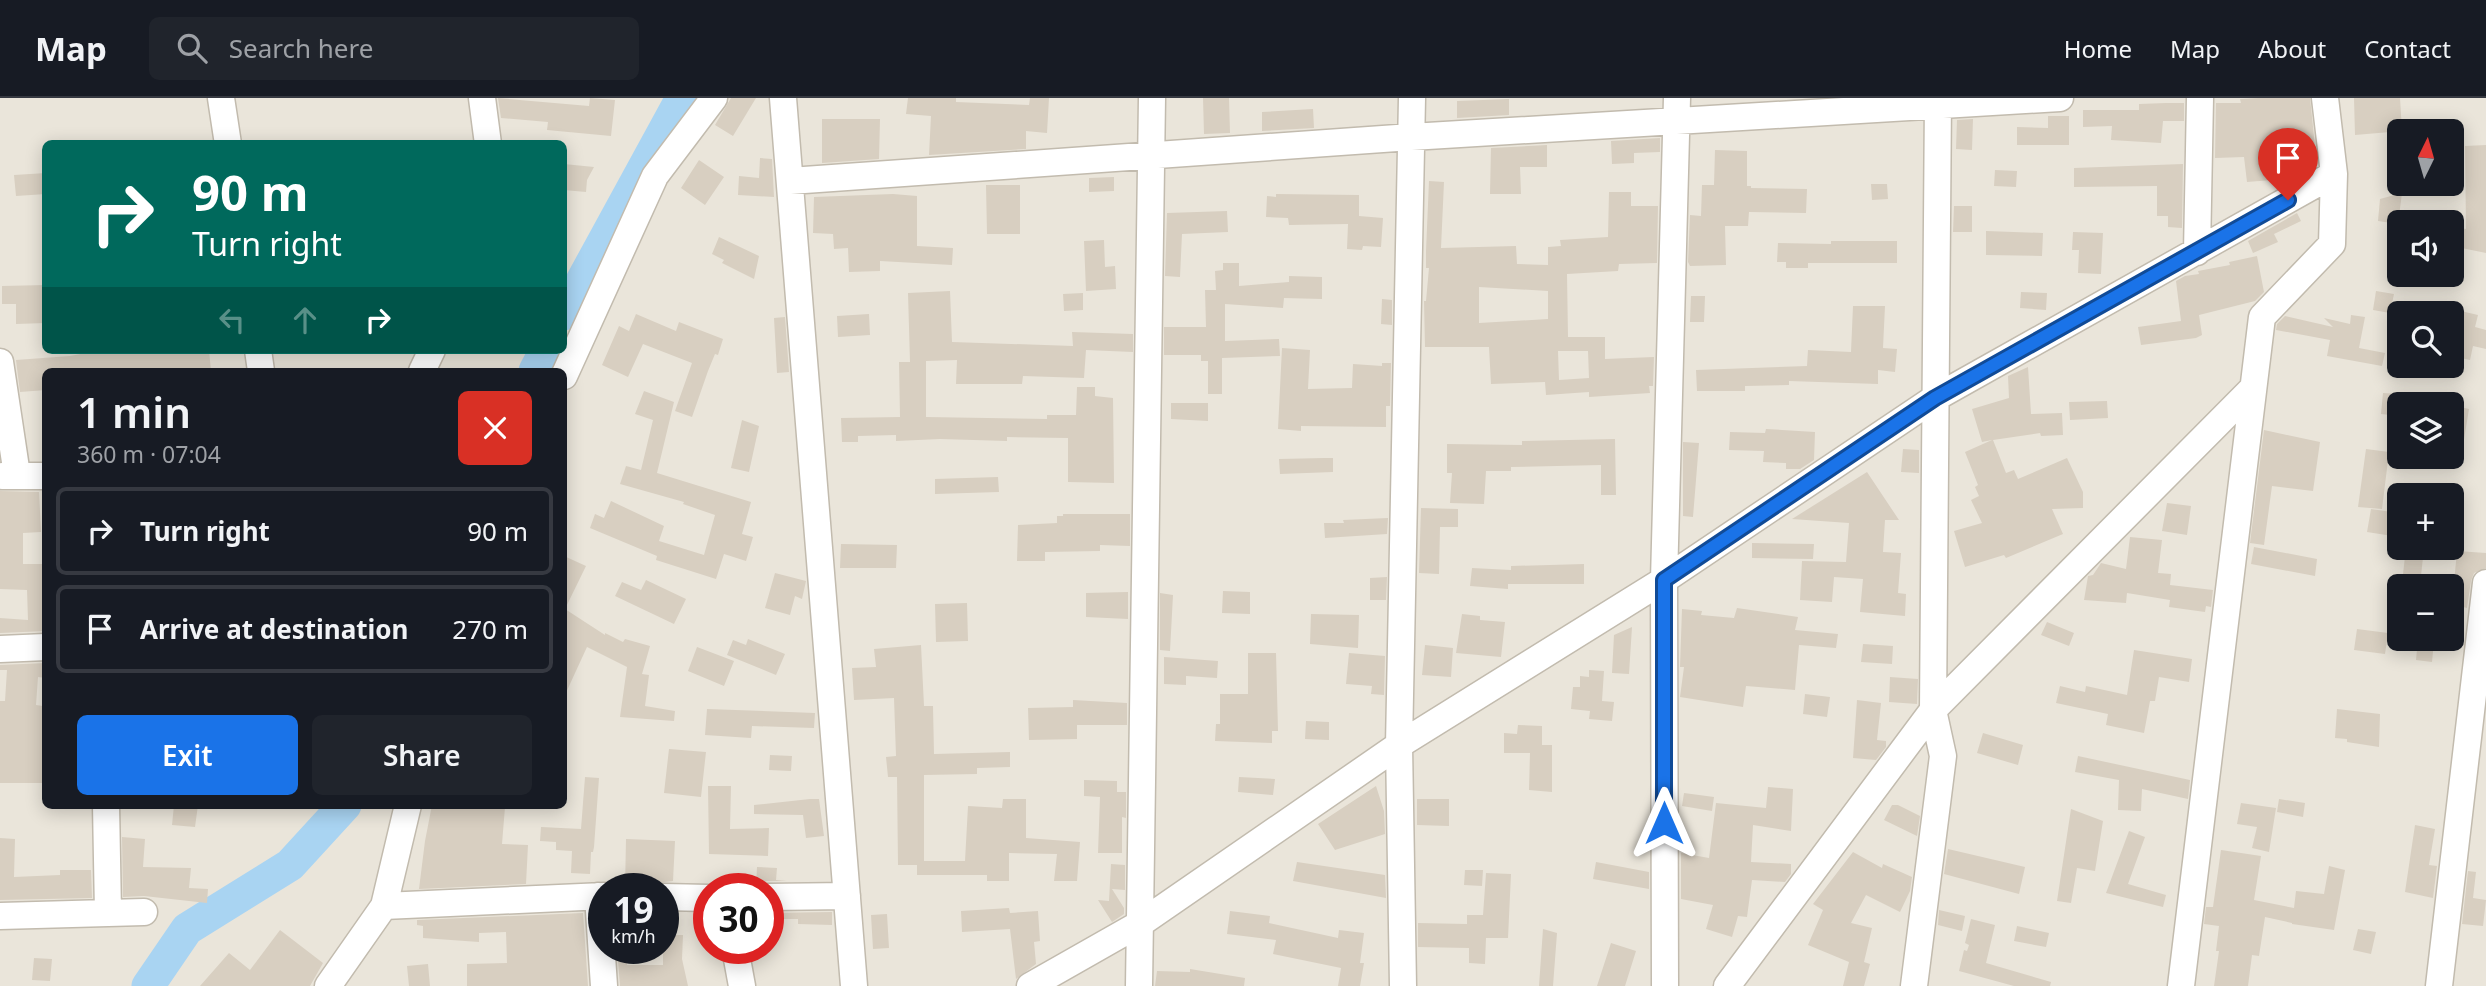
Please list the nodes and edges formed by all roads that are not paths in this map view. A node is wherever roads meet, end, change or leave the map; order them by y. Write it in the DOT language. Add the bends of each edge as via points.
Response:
graph roads {
  1 [pos="221,98"];
  2 [pos="482,98"];
  3 [pos="714,98"];
  4 [pos="783,98"];
  5 [pos="1152,98"];
  6 [pos="1412,98"];
  7 [pos="2060,98"];
  8 [pos="2200,98"];
  9 [pos="2325,98"];
  10 [pos="1938,102"];
  11 [pos="1677,109"];
  12 [pos="1411,136"];
  13 [pos="227,140"];
  14 [pos="487,140"];
  15 [pos="1151,156"];
  16 [pos="2334,174"];
  17 [pos="790,181"];
  18 [pos="2197,252"];
  19 [pos="0,362"];
  20 [pos="567,369"];
  21 [pos="2253,388"];
  22 [pos="1935,398"];
  23 [pos="9,476"];
  24 [pos="42,476"];
  25 [pos="1664,580"];
  26 [pos="2486,583"];
  27 [pos="42,647"];
  28 [pos="0,649"];
  29 [pos="1933,710"];
  30 [pos="1399,746"];
  31 [pos="106,809"];
  32 [pos="407,809"];
  33 [pos="846,896"];
  34 [pos="588,897"];
  35 [pos="784,898"];
  36 [pos="384,906"];
  37 [pos="144,912"];
  38 [pos="108,913"];
  39 [pos="0,916"];
  40 [pos="1141,923"];
  41 [pos="603,964"];
  42 [pos="738,964"];
  43 [pos="328,986"];
  44 [pos="604,986"];
  45 [pos="742,986"];
  46 [pos="853,986"];
  47 [pos="1030,986"];
  48 [pos="1139,986"];
  49 [pos="1403,986"];
  50 [pos="1665,986"];
  51 [pos="1727,986"];
  52 [pos="1914,986"];
  53 [pos="2181,986"];
  54 [pos="2439,986"];
  1 -- 13 [label="street"];
  2 -- 14 [label="street"];
  3 -- 20 [label="street" via="654,176"];
  4 -- 17 [label="street"];
  5 -- 15 [label="street"];
  6 -- 12 [label="street"];
  7 -- 10 [label="street"];
  8 -- 18 [label="street"];
  9 -- 16 [label="street"];
  10 -- 11 [label="street"];
  10 -- 22 [label="street"];
  11 -- 12 [label="street"];
  11 -- 25 [label="street"];
  12 -- 15 [label="street"];
  12 -- 30 [label="street"];
  15 -- 17 [label="street"];
  15 -- 40 [label="street"];
  16 -- 18 [label="street"];
  16 -- 21 [label="street" via="2332,244 2262,317"];
  17 -- 33 [label="street"];
  18 -- 22 [label="street"];
  19 -- 23 [label="street"];
  21 -- 29 [label="street"];
  21 -- 53 [label="street"];
  22 -- 25 [label="street"];
  22 -- 29 [label="street"];
  23 -- 24 [label="street"];
  25 -- 30 [label="street"];
  25 -- 50 [label="street"];
  26 -- 54 [label="street"];
  27 -- 28 [label="street"];
  29 -- 51 [label="street"];
  29 -- 52 [label="street" via="1943,756"];
  30 -- 40 [label="street"];
  30 -- 49 [label="street"];
  31 -- 38 [label="street"];
  32 -- 36 [label="street"];
  33 -- 35 [label="street"];
  33 -- 46 [label="street"];
  34 -- 36 [label="street"];
  36 -- 43 [label="street"];
  37 -- 38 [label="street"];
  38 -- 39 [label="street"];
  40 -- 47 [label="street"];
  40 -- 48 [label="street"];
  41 -- 44 [label="street"];
  42 -- 45 [label="street"];
}
